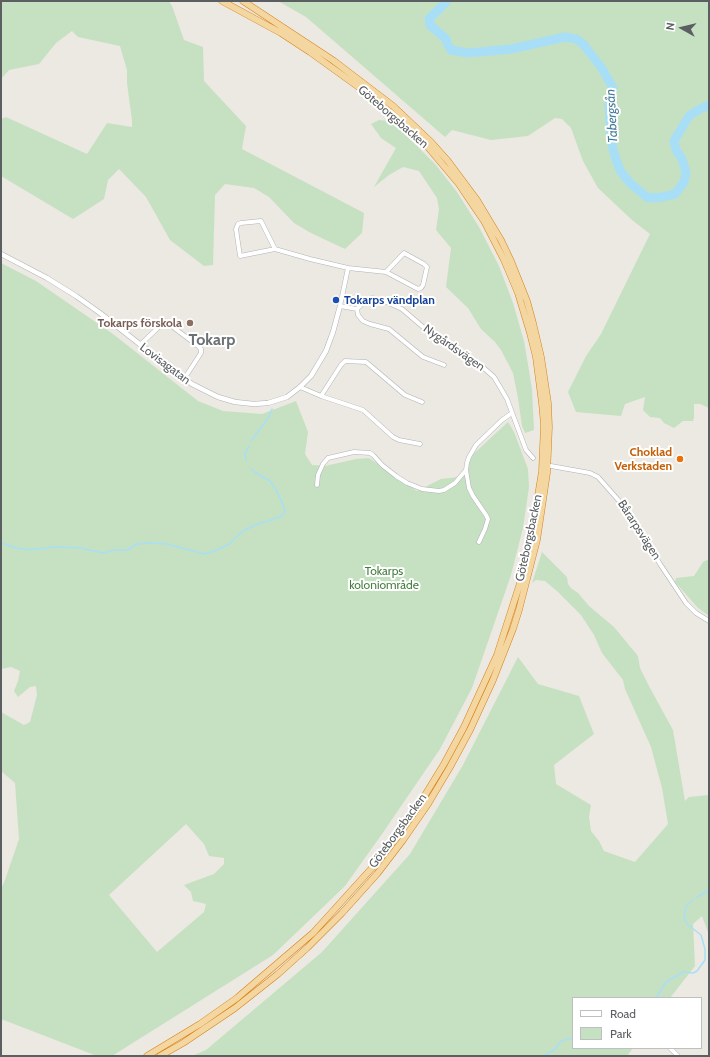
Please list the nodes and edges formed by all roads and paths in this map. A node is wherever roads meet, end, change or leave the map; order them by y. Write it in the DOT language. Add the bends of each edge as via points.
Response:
graph roads {
  1 [pos="222,1"];
  2 [pos="243,1"];
  3 [pos="275,249"];
  4 [pos="1,254"];
  5 [pos="348,268"];
  6 [pos="386,272"];
  7 [pos="340,306"];
  8 [pos="357,309"];
  9 [pos="140,345"];
  10 [pos="444,365"];
  11 [pos="184,379"];
  12 [pos="300,387"];
  13 [pos="321,396"];
  14 [pos="422,402"];
  15 [pos="512,413"];
  16 [pos="420,444"];
  17 [pos="533,458"];
  18 [pos="551,466"];
  19 [pos="466,470"];
  20 [pos="317,485"];
  21 [pos="479,542"];
  22 [pos="709,621"];
  23 [pos="147,1056"];
  24 [pos="160,1056"];
  1 -- 23 [label="highway, Göteborgsbacken" via="310,52 371,96 427,146 472,202 509,271 530,333 537,365 544,425 542,471 531,539 521,580 497,655 444,764 398,836 313,933 237,998"];
  2 -- 24 [label="highway, Göteborgsbacken" via="334,61 393,106 448,161 490,220 511,261 527,301 541,357 548,403 547,473 537,540 510,636 470,730 428,804 377,874 307,948 235,1008"];
  3 -- 3 [label="street" via="261,221 238,224 236,229 240,256"];
  3 -- 5 [label="street"];
  4 -- 9 [label="street, Lovisagatan" via="76,296"];
  5 -- 6 [label="street"];
  5 -- 7 [label="street, Lovisagatan"];
  6 -- 6 [label="street" via="404,253 427,267 423,285 418,289"];
  7 -- 8 [label="street"];
  7 -- 12 [label="street, Lovisagatan" via="326,351 311,376"];
  8 -- 10 [label="street, Nygårdsvägen" via="363,320 389,329 422,357"];
  8 -- 15 [label="street, Nygårdsvägen" via="363,302 372,298 402,309 494,377"];
  9 -- 11 [label="street, Lovisagatan"];
  9 -- 11 [label="street" via="165,321 198,346 201,349 200,353"];
  11 -- 12 [label="street, Lovisagatan" via="218,397 254,404 277,401"];
  12 -- 13 [label="street"];
  13 -- 14 [label="street" via="345,361 366,362 405,395"];
  13 -- 16 [label="street" via="363,410 393,437"];
  15 -- 17 [label="street, Nygårdsvägen" via="526,450"];
  15 -- 19 [label="street" via="476,445 469,457"];
  18 -- 22 [label="street, Bårarpsvägen" via="590,473 598,477 628,511 686,603"];
  19 -- 20 [label="street" via="455,483 444,490 422,489 392,473 370,453 354,452 328,458 318,475"];
  19 -- 21 [label="street" via="471,492 488,519"];
}
